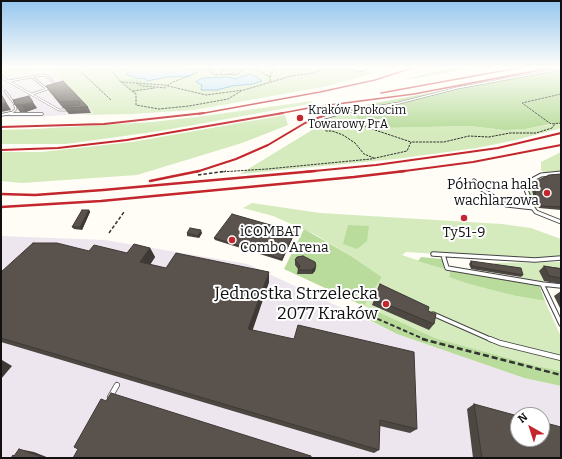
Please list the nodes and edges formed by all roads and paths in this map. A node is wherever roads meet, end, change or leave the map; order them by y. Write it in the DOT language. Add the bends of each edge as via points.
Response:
graph roads {
  1 [pos="22,88"];
  2 [pos="98,88"];
  3 [pos="130,88"];
  4 [pos="148,88"];
  5 [pos="177,88"];
  6 [pos="248,88"];
  7 [pos="458,88"];
  8 [pos="47,89"];
  9 [pos="242,90"];
  10 [pos="5,91"];
  11 [pos="133,91"];
  12 [pos="31,94"];
  13 [pos="561,94"];
  14 [pos="111,100"];
  15 [pos="74,109"];
  16 [pos="6,114"];
  17 [pos="42,114"];
  18 [pos="1,115"];
  19 [pos="561,118"];
  20 [pos="320,119"];
  21 [pos="316,120"];
  22 [pos="561,122"];
  23 [pos="334,123"];
  24 [pos="555,124"];
  25 [pos="330,126"];
  26 [pos="411,142"];
  27 [pos="375,158"];
  28 [pos="561,173"];
  29 [pos="198,175"];
  30 [pos="474,181"];
  31 [pos="533,208"];
  32 [pos="124,212"];
  33 [pos="561,222"];
  34 [pos="109,233"];
  35 [pos="433,254"];
  36 [pos="443,255"];
  37 [pos="561,258"];
  38 [pos="542,284"];
  39 [pos="561,286"];
  40 [pos="431,313"];
  41 [pos="371,316"];
  42 [pos="561,324"];
  43 [pos="561,358"];
  44 [pos="561,375"];
  45 [pos="117,385"];
  46 [pos="106,404"];
  1 -- 12 [label="lane"];
  2 -- 14 [label="path"];
  3 -- 11 [label="path"];
  4 -- 11 [label="path"];
  5 -- 9 [label="path" via="206,95"];
  6 -- 9 [label="path"];
  7 -- 20 [label="lane"];
  8 -- 12 [label="lane"];
  9 -- 11 [label="path" via="228,99 159,109 136,105 137,96"];
  10 -- 16 [label="lane" via="16,109"];
  12 -- 15 [label="lane" via="59,110"];
  13 -- 24 [label="path" via="522,104 551,124"];
  16 -- 17 [label="lane"];
  16 -- 18 [label="lane"];
  19 -- 22 [label="path"];
  20 -- 21 [label="lane"];
  20 -- 25 [label="lane" via="321,123"];
  22 -- 24 [label="path"];
  23 -- 26 [label="path" via="351,122"];
  24 -- 26 [label="path" via="552,128 536,132 489,137 469,136 444,142"];
  25 -- 27 [label="path" via="322,128 343,135 355,143 364,154"];
  26 -- 27 [label="path" via="407,151"];
  27 -- 29 [label="path"];
  28 -- 31 [label="lane" via="541,175 528,182 525,187"];
  30 -- 31 [label="lane" via="506,205"];
  31 -- 33 [label="lane" via="542,215"];
  32 -- 34 [label="path"];
  35 -- 36 [label="lane"];
  36 -- 37 [label="lane" via="535,260"];
  36 -- 38 [label="lane" via="447,268"];
  38 -- 39 [label="lane"];
  38 -- 42 [label="lane"];
  40 -- 43 [label="lane" via="500,343"];
  41 -- 44 [label="path" via="420,338"];
  45 -- 46 [label="lane"];
}
